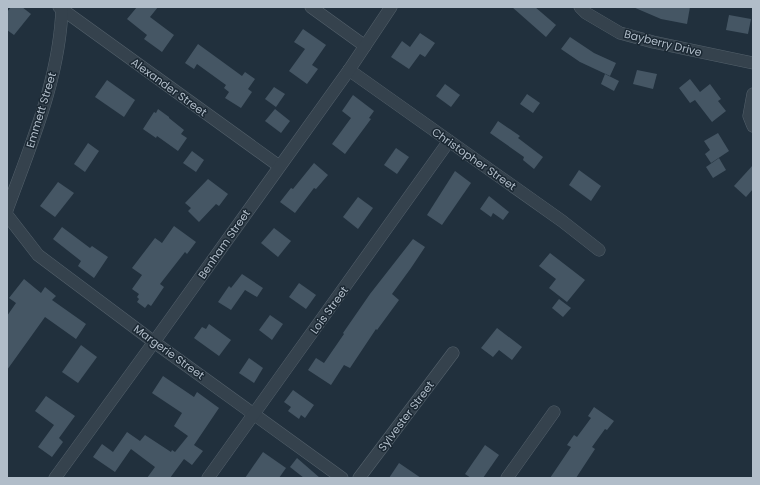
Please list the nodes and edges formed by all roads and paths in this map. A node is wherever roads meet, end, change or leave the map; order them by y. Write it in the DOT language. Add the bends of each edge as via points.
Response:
graph roads {
  1 [pos="311,7"];
  2 [pos="391,7"];
  3 [pos="580,7"];
  4 [pos="61,8"];
  5 [pos="365,46"];
  6 [pos="753,63"];
  7 [pos="349,70"];
  8 [pos="753,94"];
  9 [pos="753,126"];
  10 [pos="450,141"];
  11 [pos="279,166"];
  12 [pos="7,210"];
  13 [pos="7,215"];
  14 [pos="599,250"];
  15 [pos="154,342"];
  16 [pos="453,353"];
  17 [pos="554,412"];
  18 [pos="254,414"];
  19 [pos="55,478"];
  20 [pos="208,478"];
  21 [pos="342,478"];
  22 [pos="359,478"];
  23 [pos="507,478"];
  1 -- 5 [label="street"];
  2 -- 5 [label="street, Benham Street"];
  3 -- 6 [label="street, Bayberry Drive" via="620,33"];
  4 -- 11 [label="street, Alexander Street"];
  4 -- 12 [label="street, Emmett Street" via="58,50 52,81"];
  5 -- 7 [label="street, Benham Street"];
  7 -- 10 [label="street, Christopher Street"];
  7 -- 11 [label="street, Benham Street"];
  8 -- 9 [label="street" via="749,116"];
  10 -- 14 [label="street, Christopher Street"];
  10 -- 18 [label="street, Lois Street"];
  11 -- 15 [label="street, Benham Street"];
  13 -- 15 [label="street, Margerie Street" via="38,255"];
  15 -- 18 [label="street, Margerie Street"];
  15 -- 19 [label="street, Benham Street"];
  16 -- 22 [label="street, Sylvester Street"];
  17 -- 23 [label="street"];
  18 -- 20 [label="street, Lois Street"];
  18 -- 21 [label="street, Margerie Street"];
}
